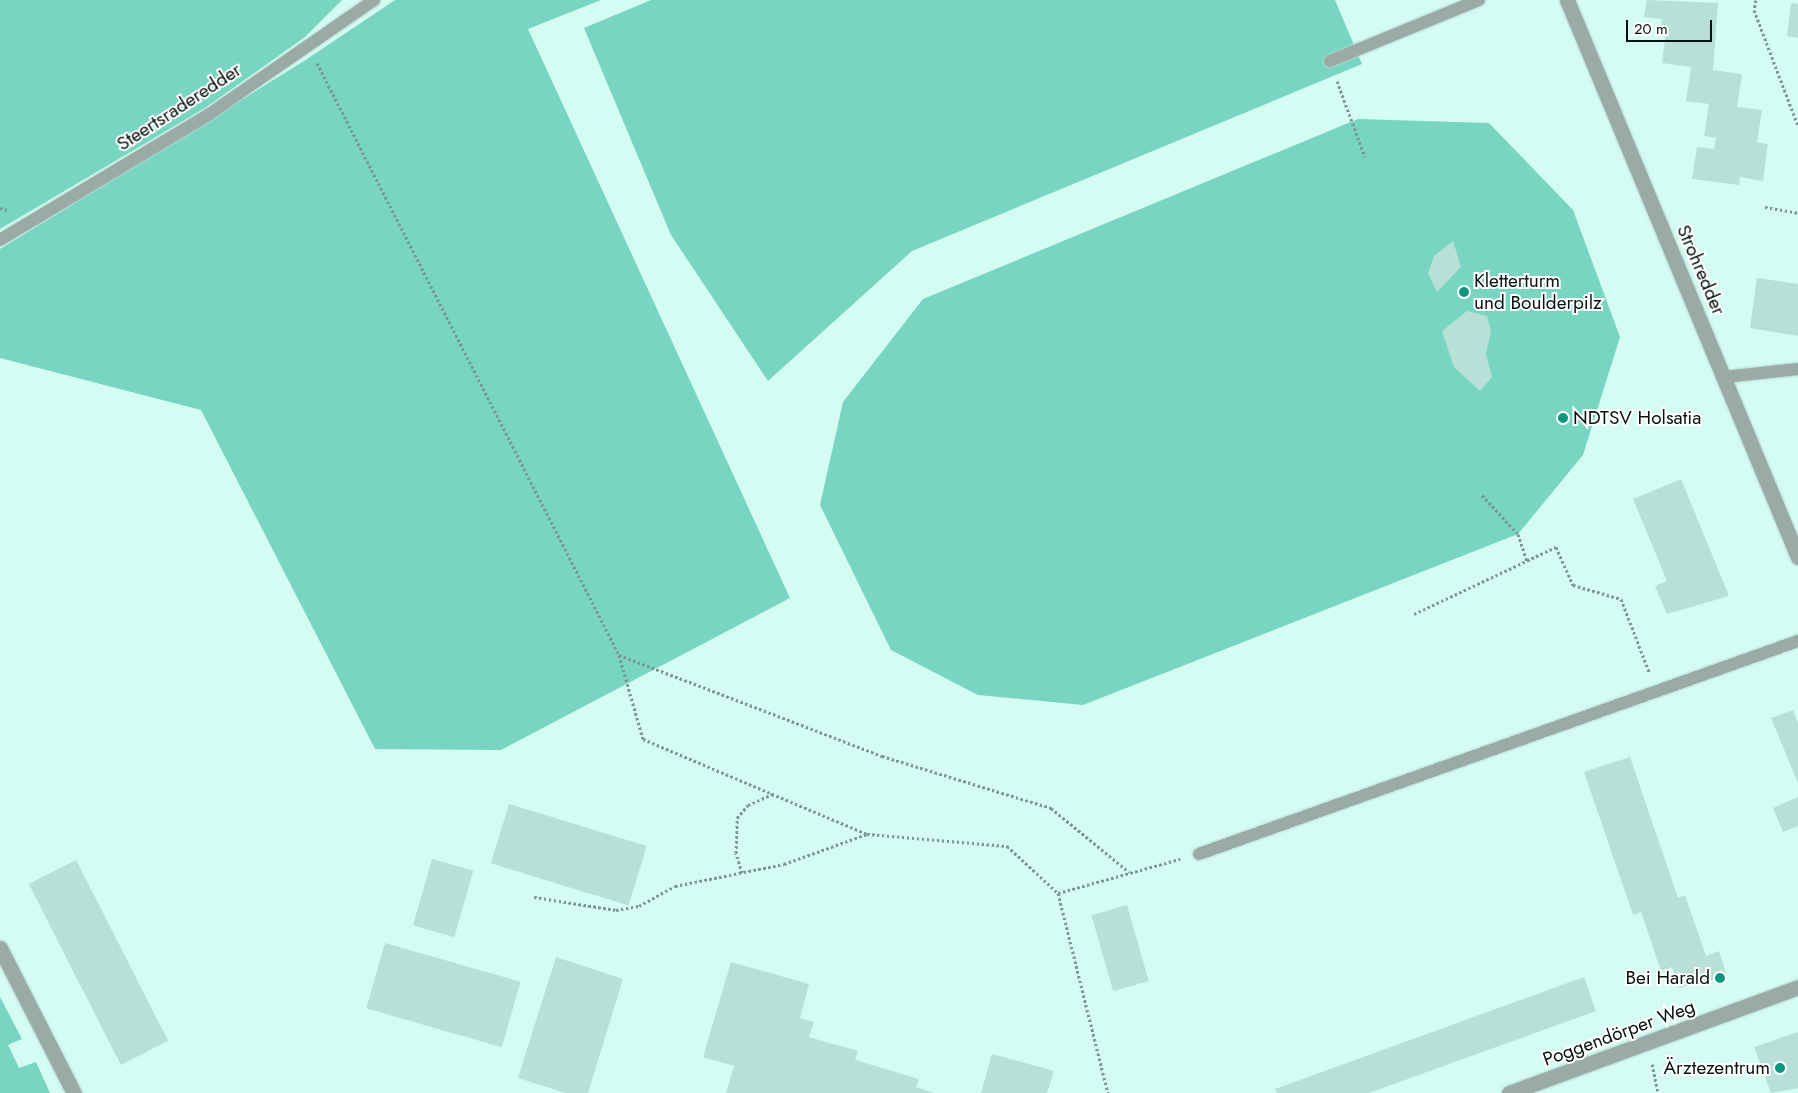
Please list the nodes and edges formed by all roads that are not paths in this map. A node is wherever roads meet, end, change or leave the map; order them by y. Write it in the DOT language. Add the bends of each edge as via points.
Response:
graph roads {
  1 [pos="374,0"];
  2 [pos="1479,0"];
  3 [pos="1566,0"];
  4 [pos="1330,61"];
  5 [pos="0,240"];
  6 [pos="1798,369"];
  7 [pos="1724,377"];
  8 [pos="1798,557"];
  9 [pos="1798,641"];
  10 [pos="1198,854"];
  11 [pos="0,948"];
  12 [pos="1798,987"];
  13 [pos="74,1093"];
  14 [pos="1509,1093"];
  1 -- 5 [label="lane, Steertsraderedder" via="208,115"];
  2 -- 4 [label="lane"];
  3 -- 7 [label="street, Strohredder"];
  6 -- 7 [label="lane"];
  7 -- 8 [label="street, Strohredder"];
  9 -- 10 [label="lane"];
  11 -- 13 [label="street"];
  12 -- 14 [label="street, Poggendörper Weg" via="1647,1046"];
}
